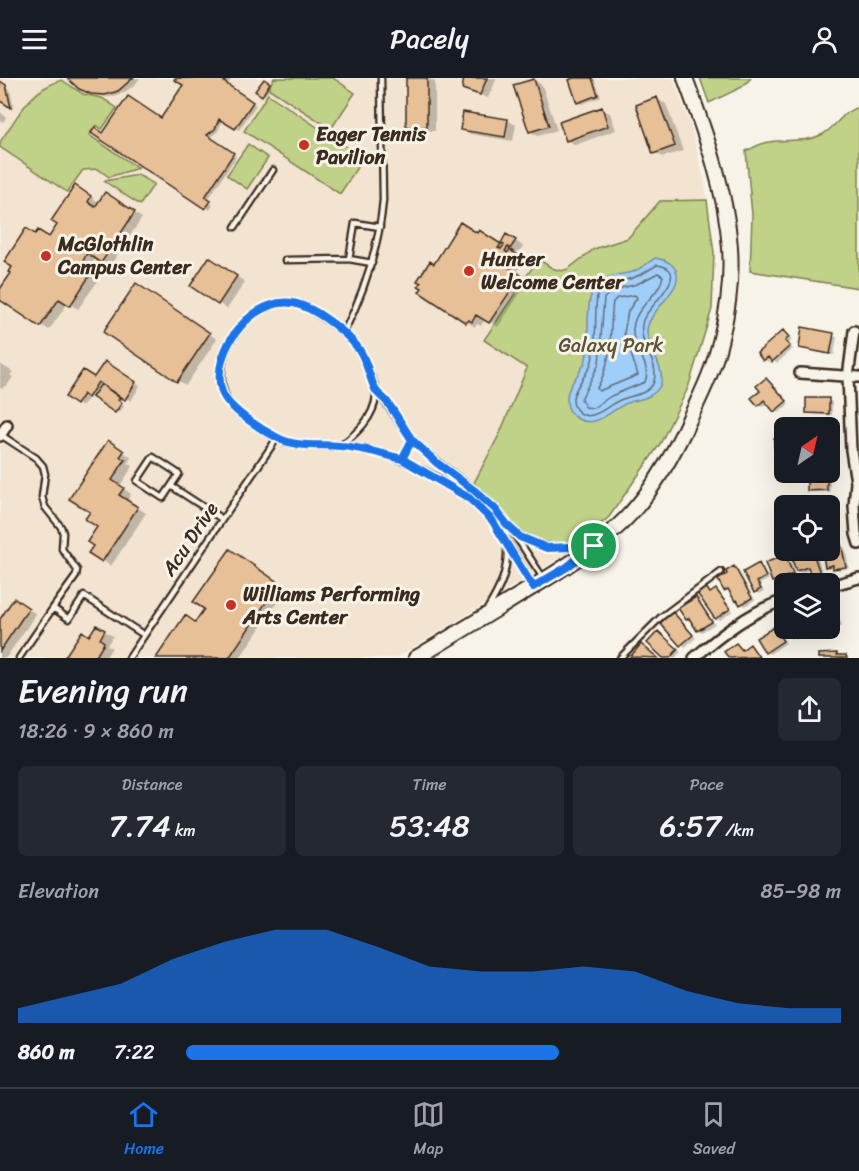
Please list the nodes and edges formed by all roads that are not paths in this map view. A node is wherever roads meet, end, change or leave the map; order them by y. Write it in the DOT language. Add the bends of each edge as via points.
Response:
graph roads {
  1 [pos="381,78"];
  2 [pos="685,78"];
  3 [pos="273,170"];
  4 [pos="235,227"];
  5 [pos="380,227"];
  6 [pos="349,259"];
  7 [pos="285,260"];
  8 [pos="372,263"];
  9 [pos="854,331"];
  10 [pos="344,332"];
  11 [pos="800,373"];
  12 [pos="848,377"];
  13 [pos="859,377"];
  14 [pos="375,390"];
  15 [pos="8,425"];
  16 [pos="0,435"];
  17 [pos="277,438"];
  18 [pos="412,440"];
  19 [pos="340,446"];
  20 [pos="402,459"];
  21 [pos="857,482"];
  22 [pos="171,486"];
  23 [pos="222,519"];
  24 [pos="509,527"];
  25 [pos="859,543"];
  26 [pos="507,544"];
  27 [pos="594,546"];
  28 [pos="721,572"];
  29 [pos="859,578"];
  30 [pos="840,583"];
  31 [pos="539,584"];
  32 [pos="774,605"];
  33 [pos="53,608"];
  34 [pos="482,618"];
  35 [pos="144,635"];
  36 [pos="18,658"];
  37 [pos="129,658"];
  38 [pos="416,658"];
  39 [pos="620,658"];
  40 [pos="693,658"];
  1 -- 5 [label="lane"];
  2 -- 27 [label="main road" via="713,159 730,248 721,339 680,442 638,503"];
  3 -- 4 [label="lane"];
  5 -- 6 [label="lane" via="355,223"];
  5 -- 8 [label="lane"];
  6 -- 7 [label="lane"];
  6 -- 8 [label="lane"];
  8 -- 10 [label="lane"];
  9 -- 12 [label="street"];
  10 -- 14 [label="lane" via="359,350"];
  10 -- 17 [label="lane" via="302,305 280,303 257,311 228,344 220,376 222,393 233,408"];
  11 -- 12 [label="street"];
  12 -- 13 [label="street"];
  12 -- 21 [label="street" via="851,450"];
  14 -- 18 [label="lane"];
  14 -- 19 [label="lane" via="367,419"];
  15 -- 16 [label="street"];
  16 -- 33 [label="lane" via="43,466 45,507 61,527 62,549 77,570"];
  17 -- 19 [label="lane" via="313,447"];
  17 -- 23 [label="lane, Acu Drive"];
  18 -- 20 [label="lane"];
  18 -- 24 [label="lane" via="482,497"];
  19 -- 20 [label="lane"];
  20 -- 26 [label="lane" via="469,498 492,520"];
  21 -- 25 [label="street" via="854,506"];
  22 -- 22 [label="lane" via="179,474 153,458 137,482 163,498"];
  22 -- 23 [label="lane"];
  23 -- 35 [label="lane, Acu Drive"];
  24 -- 27 [label="lane" via="526,540 547,548"];
  24 -- 31 [label="lane"];
  26 -- 31 [label="lane"];
  26 -- 34 [label="lane" via="505,578"];
  27 -- 31 [label="main road"];
  28 -- 39 [label="lane" via="661,617"];
  29 -- 30 [label="street"];
  31 -- 34 [label="main road"];
  32 -- 40 [label="street" via="748,617"];
  33 -- 35 [label="lane" via="69,619 84,596"];
  33 -- 36 [label="lane"];
  34 -- 38 [label="main road"];
  35 -- 37 [label="lane, Acu Drive"];
}
